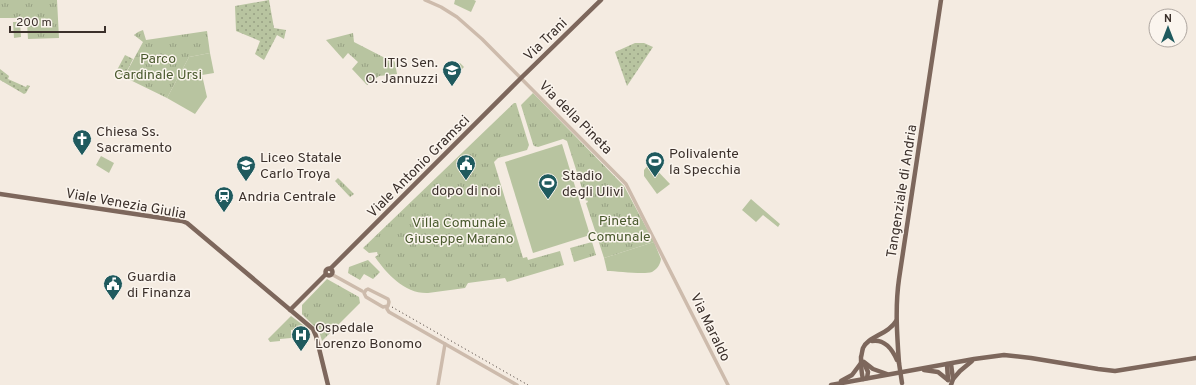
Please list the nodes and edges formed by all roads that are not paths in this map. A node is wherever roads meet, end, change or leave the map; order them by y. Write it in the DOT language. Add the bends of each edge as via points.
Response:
graph roads {
  1 [pos="425,0"];
  2 [pos="601,0"];
  3 [pos="941,0"];
  4 [pos="521,78"];
  5 [pos="0,194"];
  6 [pos="332,273"];
  7 [pos="674,278"];
  8 [pos="364,292"];
  9 [pos="387,306"];
  10 [pos="290,310"];
  11 [pos="896,321"];
  12 [pos="868,342"];
  13 [pos="445,344"];
  14 [pos="1196,358"];
  15 [pos="974,359"];
  16 [pos="862,362"];
  17 [pos="899,363"];
  18 [pos="949,364"];
  19 [pos="918,370"];
  20 [pos="890,374"];
  21 [pos="865,379"];
  22 [pos="950,382"];
  23 [pos="903,384"];
  24 [pos="328,385"];
  25 [pos="438,385"];
  26 [pos="517,385"];
  27 [pos="728,385"];
  28 [pos="833,385"];
  1 -- 4 [label="street, Via della Pineta" via="457,17"];
  2 -- 4 [label="main road, Via Trani"];
  3 -- 11 [label="main road, Tangenziale di Andria" via="896,301"];
  4 -- 6 [label="main road, Viale Antonio Gramsci"];
  4 -- 7 [label="street, Via della Pineta" via="626,184"];
  5 -- 10 [label="main road, Viale Venezia Giulia" via="182,220"];
  6 -- 8 [label="street"];
  6 -- 10 [label="main road, Viale Antonio Gramsci" via="326,270 326,275"];
  7 -- 27 [label="street, Via Maraldo"];
  8 -- 9 [label="street" via="365,297 381,307"];
  8 -- 9 [label="street" via="370,290 388,299"];
  9 -- 13 [label="street" via="389,312"];
  10 -- 24 [label="main road, Viale Venezia Giulia" via="315,333"];
  11 -- 12 [label="main road" via="890,329"];
  11 -- 17 [label="main road, Tangenziale di Andria"];
  12 -- 16 [label="main road" via="863,349"];
  12 -- 17 [label="main road" via="876,340 885,343"];
  13 -- 25 [label="street"];
  13 -- 26 [label="street"];
  14 -- 15 [label="main road" via="1115,371 1016,356"];
  15 -- 18 [label="main road"];
  15 -- 22 [label="main road"];
  16 -- 20 [label="main road" via="876,371"];
  16 -- 21 [label="main road" via="868,372"];
  16 -- 28 [label="main road" via="852,375"];
  17 -- 23 [label="main road, Tangenziale di Andria, bridge"];
  18 -- 19 [label="main road"];
  18 -- 22 [label="main road"];
  19 -- 20 [label="main road"];
  19 -- 22 [label="main road" via="936,372"];
  20 -- 21 [label="main road"];
  21 -- 28 [label="main road"];
}
